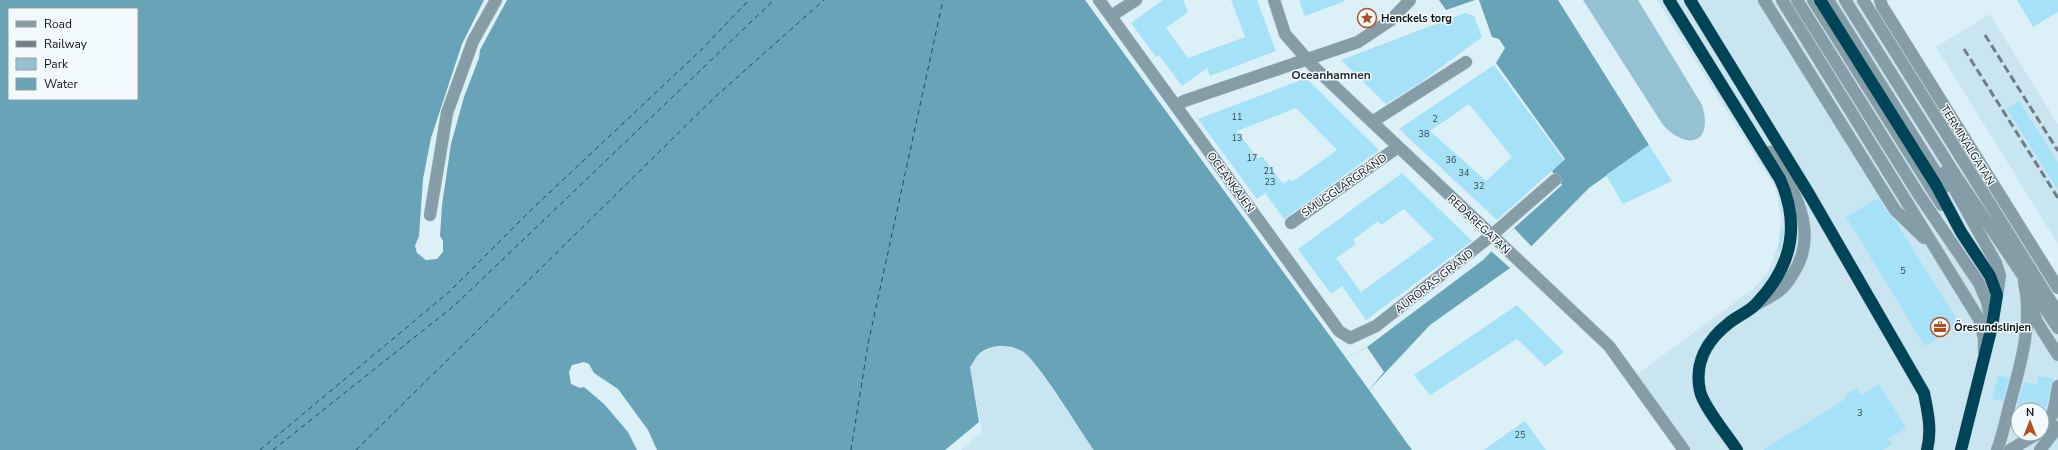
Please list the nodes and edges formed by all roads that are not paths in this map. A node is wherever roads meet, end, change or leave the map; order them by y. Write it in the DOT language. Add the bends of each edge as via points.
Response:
graph roads {
  1 [pos="496,0"];
  2 [pos="1100,0"];
  3 [pos="1136,0"];
  4 [pos="1274,0"];
  5 [pos="1410,0"];
  6 [pos="1669,0"];
  7 [pos="1676,0"];
  8 [pos="1684,0"];
  9 [pos="1690,0"];
  10 [pos="1764,0"];
  11 [pos="1773,0"];
  12 [pos="1782,0"];
  13 [pos="1790,0"];
  14 [pos="1797,0"];
  15 [pos="1805,0"];
  16 [pos="1813,0"];
  17 [pos="1820,0"];
  18 [pos="1828,0"];
  19 [pos="1837,0"];
  20 [pos="1845,0"];
  21 [pos="1854,0"];
  22 [pos="1863,0"];
  23 [pos="1880,0"];
  24 [pos="1111,16"];
  25 [pos="1307,59"];
  26 [pos="1466,62"];
  27 [pos="1180,104"];
  28 [pos="1372,122"];
  29 [pos="1398,147"];
  30 [pos="1790,165"];
  31 [pos="1555,180"];
  32 [pos="430,215"];
  33 [pos="1984,218"];
  34 [pos="1291,223"];
  35 [pos="1973,225"];
  36 [pos="1961,232"];
  37 [pos="1495,239"];
  38 [pos="1950,239"];
  39 [pos="1935,249"];
  40 [pos="2022,274"];
  41 [pos="2058,288"];
  42 [pos="1997,295"];
  43 [pos="2028,300"];
  44 [pos="1756,305"];
  45 [pos="2058,313"];
  46 [pos="1376,326"];
  47 [pos="1992,326"];
  48 [pos="2058,328"];
  49 [pos="2058,355"];
  50 [pos="1984,359"];
  51 [pos="2058,386"];
  52 [pos="2050,422"];
  53 [pos="2058,428"];
  54 [pos="2024,442"];
  55 [pos="1684,450"];
  56 [pos="1737,450"];
  57 [pos="1927,450"];
  58 [pos="1961,450"];
  59 [pos="1997,450"];
  60 [pos="2010,450"];
  61 [pos="2040,450"];
  62 [pos="2051,450"];
  1 -- 32 [label="street" via="473,41 447,113"];
  2 -- 24 [label="street, OCEANKAJEN"];
  3 -- 24 [label="street"];
  4 -- 25 [label="street, REDAREGATAN" via="1285,34"];
  5 -- 25 [label="street" via="1391,20 1358,42"];
  6 -- 44 [label="highway" via="1763,150 1788,196 1792,226 1787,259"];
  7 -- 44 [label="street" via="1788,179 1801,210 1804,242 1798,266 1780,291"];
  8 -- 30 [label="street" via="1759,122"];
  9 -- 30 [label="highway"];
  10 -- 39 [label="street" via="1895,210"];
  11 -- 39 [label="street" via="1902,206"];
  12 -- 39 [label="street"];
  13 -- 38 [label="street" via="1914,199"];
  14 -- 38 [label="street" via="1919,195"];
  15 -- 38 [label="street" via="1925,192"];
  16 -- 36 [label="street" via="1930,188"];
  17 -- 36 [label="highway" via="1936,185"];
  18 -- 35 [label="street" via="1941,181"];
  19 -- 35 [label="street" via="1948,177"];
  20 -- 33 [label="street"];
  21 -- 33 [label="street" via="1960,169"];
  22 -- 45 [label="street"];
  23 -- 41 [label="street, TERMINALGATAN"];
  24 -- 27 [label="street, OCEANKAJEN"];
  25 -- 27 [label="street"];
  25 -- 28 [label="street, REDAREGATAN"];
  26 -- 28 [label="street"];
  27 -- 46 [label="street, OCEANKAJEN" via="1339,331 1350,338"];
  28 -- 29 [label="street, REDAREGATAN"];
  29 -- 34 [label="street, SMUGGLARGRÄND"];
  29 -- 37 [label="street, REDAREGATAN"];
  30 -- 57 [label="highway" via="1924,393 1930,418"];
  31 -- 37 [label="street, AURORAS GRÄND"];
  33 -- 40 [label="street"];
  35 -- 42 [label="street" via="1996,263 2000,276"];
  36 -- 42 [label="highway" via="1990,276"];
  37 -- 46 [label="street, AURORAS GRÄND"];
  37 -- 55 [label="street, REDAREGATAN" via="1609,346"];
  38 -- 47 [label="street" via="1979,283 1987,302"];
  39 -- 50 [label="street" via="1979,319 1984,338"];
  40 -- 43 [label="street"];
  40 -- 48 [label="street"];
  42 -- 47 [label="highway"];
  43 -- 49 [label="street" via="2037,322"];
  43 -- 59 [label="street" via="2027,327 2020,365"];
  44 -- 56 [label="highway" via="1728,323 1715,336 1699,363 1700,393"];
  47 -- 50 [label="highway"];
  50 -- 58 [label="highway"];
  51 -- 52 [label="street"];
  53 -- 61 [label="street"];
  53 -- 62 [label="street"];
  54 -- 60 [label="street"];
}
